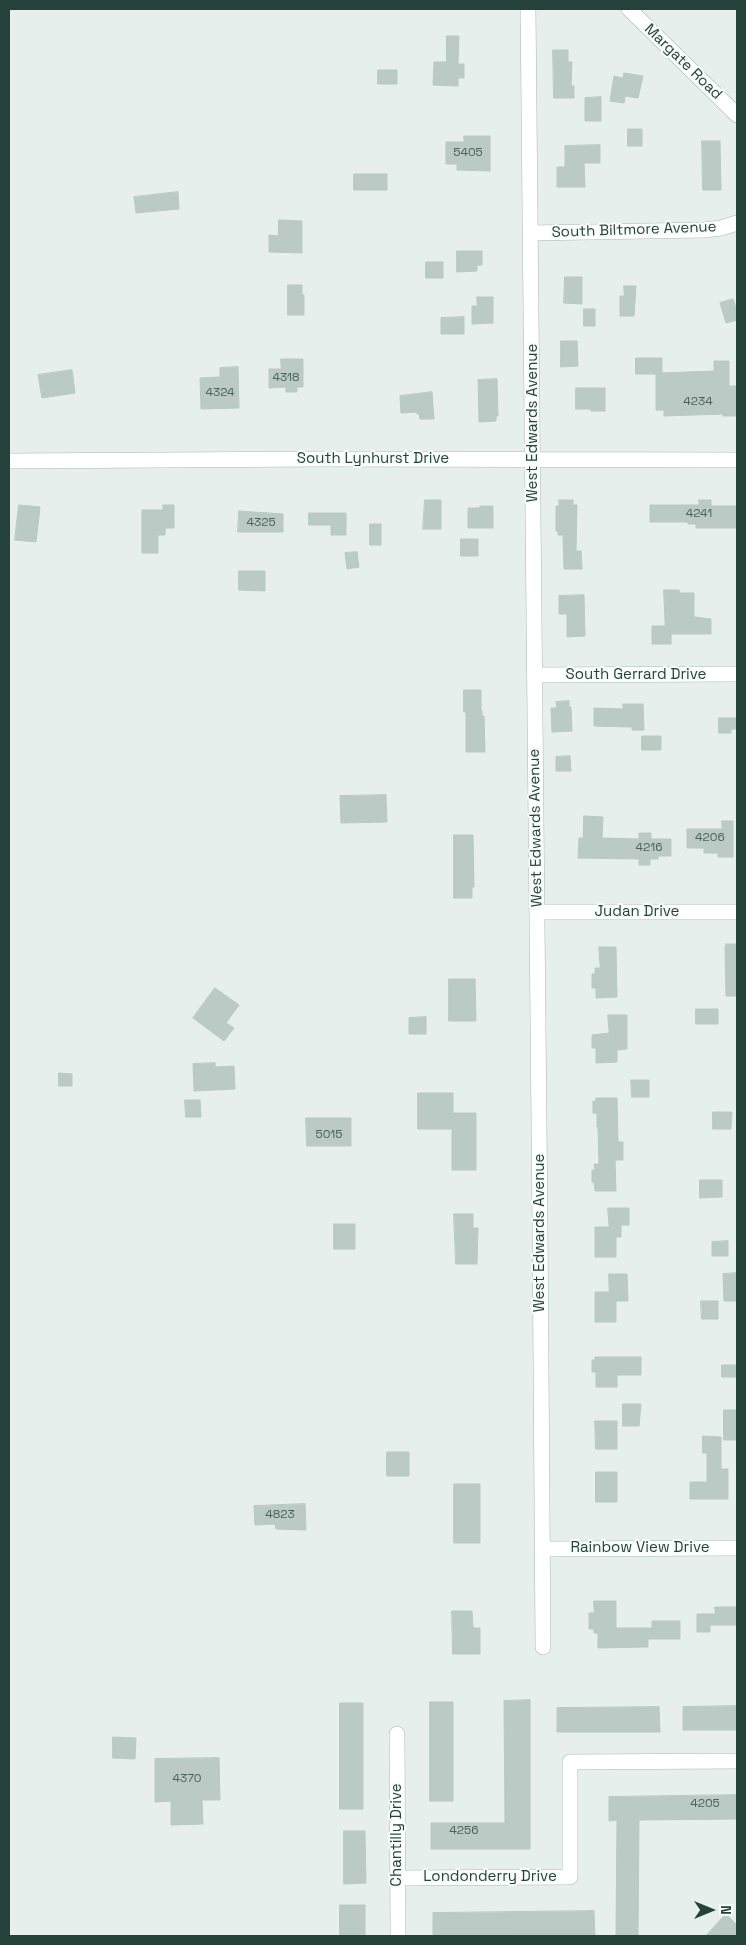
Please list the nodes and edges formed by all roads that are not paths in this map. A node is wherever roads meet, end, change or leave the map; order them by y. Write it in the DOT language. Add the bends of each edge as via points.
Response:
graph roads {
  1 [pos="528,9"];
  2 [pos="628,9"];
  3 [pos="737,115"];
  4 [pos="737,223"];
  5 [pos="531,233"];
  6 [pos="533,459"];
  7 [pos="737,460"];
  8 [pos="9,461"];
  9 [pos="737,674"];
  10 [pos="534,675"];
  11 [pos="538,912"];
  12 [pos="737,912"];
  13 [pos="542,1548"];
  14 [pos="737,1548"];
  15 [pos="543,1647"];
  16 [pos="397,1734"];
  17 [pos="737,1761"];
  18 [pos="398,1878"];
  19 [pos="398,1936"];
  1 -- 5 [label="street, West Edwards Avenue"];
  2 -- 3 [label="street, Margate Road"];
  4 -- 5 [label="street, South Biltmore Avenue" via="704,230"];
  5 -- 6 [label="street, West Edwards Avenue"];
  6 -- 7 [label="street, South Lynhurst Drive"];
  6 -- 8 [label="street, South Lynhurst Drive"];
  6 -- 10 [label="street, West Edwards Avenue"];
  9 -- 10 [label="street, South Gerrard Drive"];
  10 -- 11 [label="street, West Edwards Avenue"];
  11 -- 12 [label="street, Judan Drive"];
  11 -- 13 [label="street, West Edwards Avenue"];
  13 -- 14 [label="street, Rainbow View Drive"];
  13 -- 15 [label="street, West Edwards Avenue"];
  16 -- 18 [label="street, Chantilly Drive"];
  17 -- 18 [label="street, Londonderry Drive" via="570,1762 570,1877"];
  18 -- 19 [label="street, Chantilly Drive"];
}
